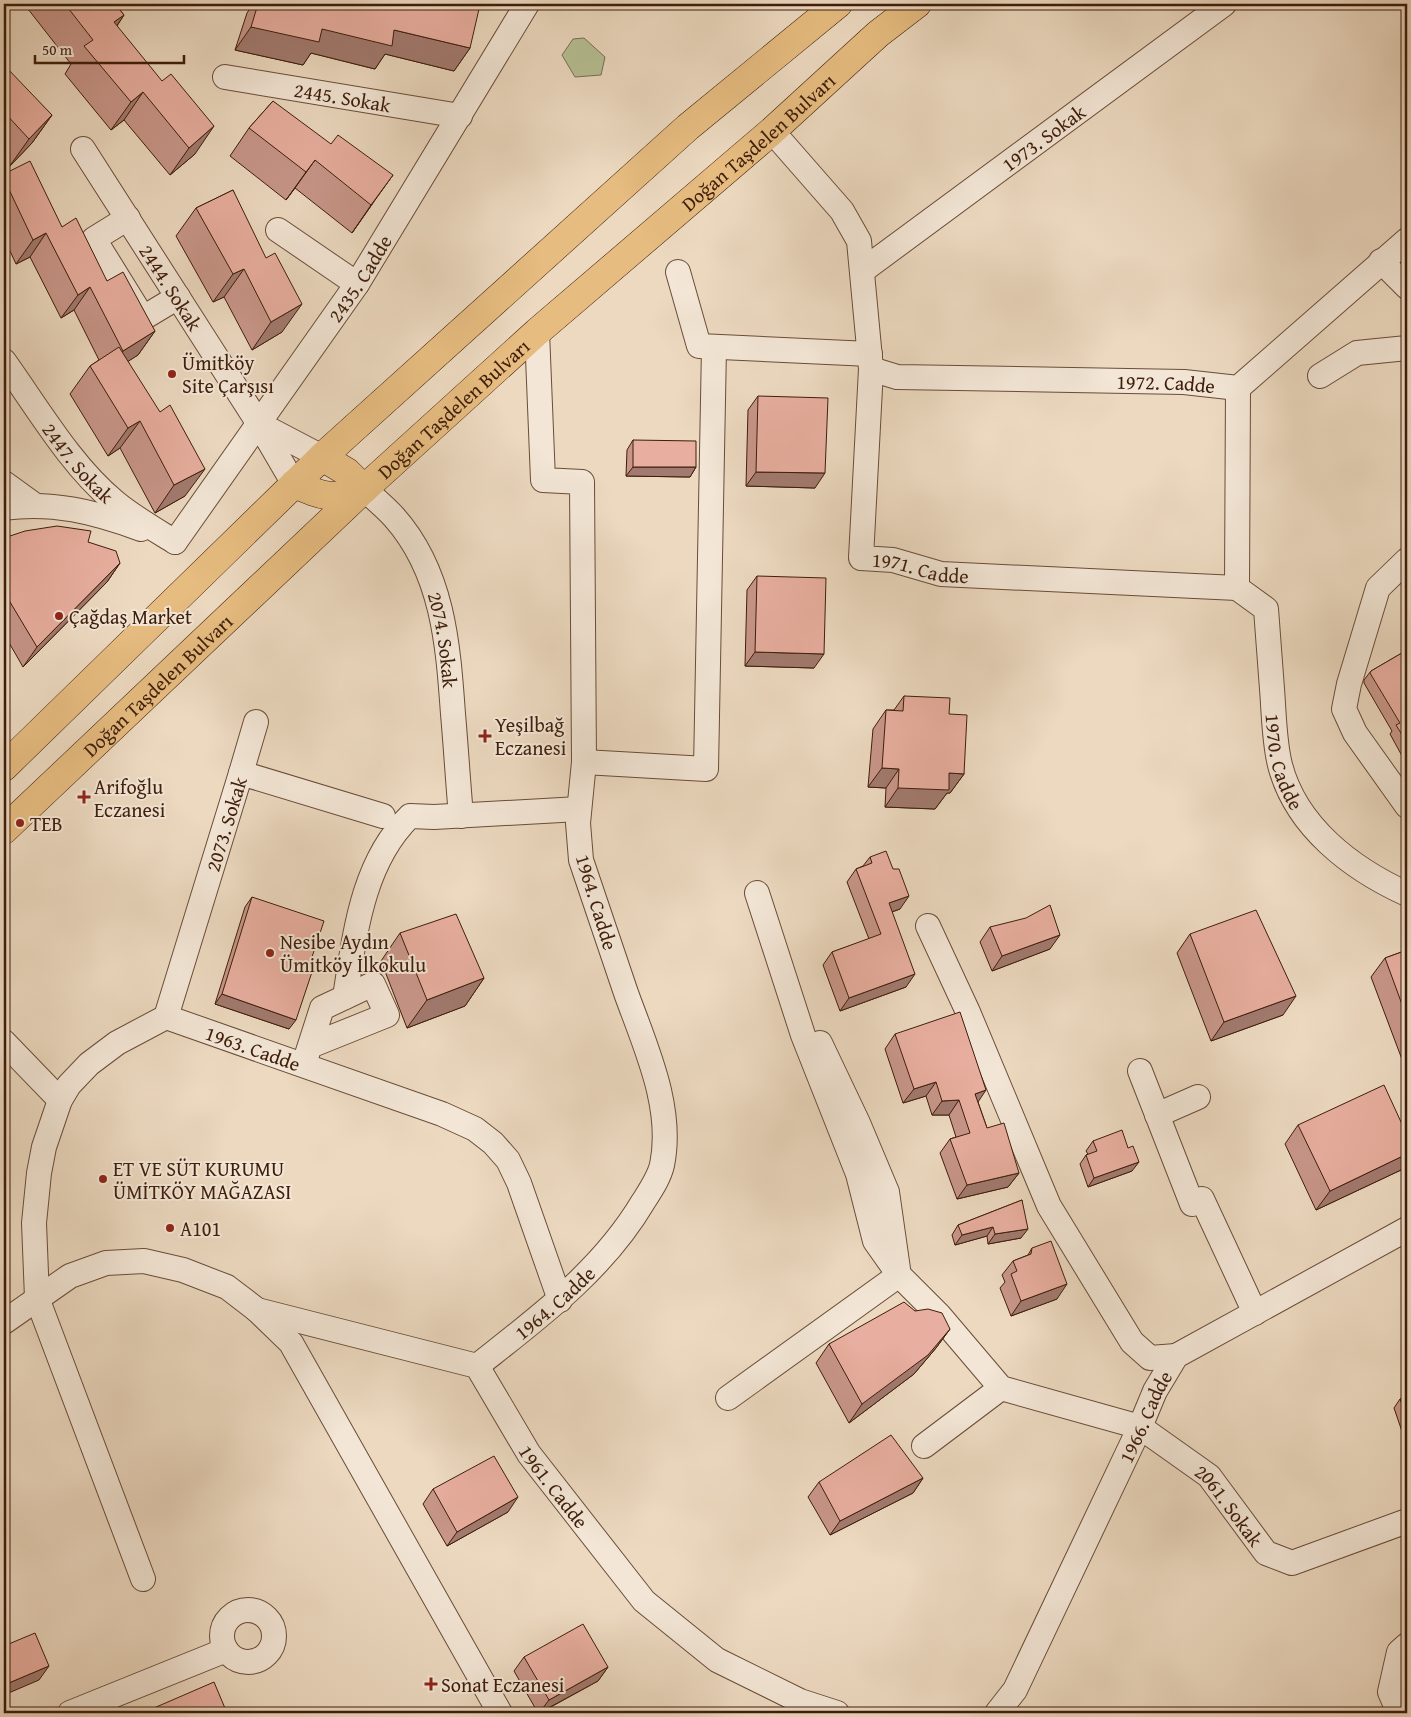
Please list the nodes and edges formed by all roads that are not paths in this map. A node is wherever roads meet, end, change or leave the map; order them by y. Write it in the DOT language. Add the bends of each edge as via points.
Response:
graph roads {
  1 [pos="527,4"];
  2 [pos="838,4"];
  3 [pos="917,4"];
  4 [pos="1224,4"];
  5 [pos="225,77"];
  6 [pos="460,116"];
  7 [pos="772,131"];
  8 [pos="83,149"];
  9 [pos="128,218"];
  10 [pos="278,230"];
  11 [pos="1407,240"];
  12 [pos="1382,261"];
  13 [pos="862,271"];
  14 [pos="678,272"];
  15 [pos="357,284"];
  16 [pos="1407,287"];
  17 [pos="178,297"];
  18 [pos="537,332"];
  19 [pos="714,347"];
  20 [pos="1407,348"];
  21 [pos="4,361"];
  22 [pos="870,361"];
  23 [pos="1320,376"];
  24 [pos="1238,388"];
  25 [pos="259,424"];
  26 [pos="322,457"];
  27 [pos="4,483"];
  28 [pos="294,484"];
  29 [pos="364,489"];
  30 [pos="32,504"];
  31 [pos="4,508"];
  32 [pos="175,542"];
  33 [pos="1407,560"];
  34 [pos="1237,588"];
  35 [pos="256,722"];
  36 [pos="584,762"];
  37 [pos="4,767"];
  38 [pos="241,773"];
  39 [pos="1407,806"];
  40 [pos="579,809"];
  41 [pos="383,816"];
  42 [pos="460,816"];
  43 [pos="4,830"];
  44 [pos="757,894"];
  45 [pos="1407,894"];
  46 [pos="928,926"];
  47 [pos="344,997"];
  48 [pos="166,1017"];
  49 [pos="4,1042"];
  50 [pos="307,1055"];
  51 [pos="1140,1071"];
  52 [pos="1198,1096"];
  53 [pos="60,1100"];
  54 [pos="1157,1115"];
  55 [pos="1407,1229"];
  56 [pos="899,1276"];
  57 [pos="37,1298"];
  58 [pos="560,1300"];
  59 [pos="257,1310"];
  60 [pos="1255,1313"];
  61 [pos="4,1322"];
  62 [pos="1176,1356"];
  63 [pos="477,1366"];
  64 [pos="1001,1388"];
  65 [pos="728,1398"];
  66 [pos="1140,1428"];
  67 [pos="924,1446"];
  68 [pos="1407,1521"];
  69 [pos="144,1579"];
  70 [pos="1407,1645"];
  71 [pos="226,1650"];
  72 [pos="70,1713"];
  73 [pos="500,1713"];
  74 [pos="837,1713"];
  75 [pos="997,1713"];
  76 [pos="1399,1713"];
  1 -- 6 [label="street, 2435. Cadde"];
  2 -- 26 [label="main road" via="688,128"];
  3 -- 7 [label="main road, Doğan Taşdelen Bulvarı" via="878,34"];
  4 -- 13 [label="street, 1973. Sokak"];
  5 -- 6 [label="street, 2445. Sokak"];
  6 -- 15 [label="street, 2435. Cadde"];
  7 -- 13 [label="street, 1971. Cadde" via="842,211 859,241"];
  7 -- 18 [label="main road, Doğan Taşdelen Bulvarı"];
  8 -- 9 [label="street, 2444. Sokak"];
  9 -- 17 [label="street, 2444. Sokak"];
  9 -- 17 [label="street" via="94,239 143,318"];
  10 -- 15 [label="street"];
  11 -- 12 [label="street, 1972. Cadde"];
  12 -- 16 [label="street"];
  12 -- 24 [label="street, 1972. Cadde"];
  13 -- 22 [label="street, 1971. Cadde"];
  14 -- 19 [label="street" via="699,346"];
  15 -- 25 [label="street, 2435. Cadde"];
  17 -- 25 [label="street, 2444. Sokak"];
  18 -- 29 [label="main road, Doğan Taşdelen Bulvarı"];
  18 -- 36 [label="street, 1964. Cadde" via="542,480 582,482"];
  19 -- 22 [label="street, 1972. Cadde"];
  19 -- 36 [label="street" via="706,768"];
  20 -- 23 [label="street" via="1357,353"];
  21 -- 32 [label="street, 2447. Sokak" via="87,474 114,501"];
  22 -- 24 [label="street, 1972. Cadde" via="897,377 1184,382"];
  22 -- 34 [label="street, 1971. Cadde" via="861,558 892,560 941,574"];
  24 -- 34 [label="street"];
  25 -- 26 [label="street, 2444. Sokak"];
  25 -- 28 [label="street, 2444. Sokak"];
  25 -- 32 [label="street, 2435. Cadde"];
  26 -- 28 [label="main road"];
  26 -- 29 [label="main road" via="347,472"];
  27 -- 30 [label="street"];
  28 -- 29 [label="main road" via="318,495 332,497 347,496"];
  28 -- 37 [label="main road"];
  29 -- 42 [label="street, 2074. Sokak" via="407,534 426,568 440,608 449,649"];
  29 -- 43 [label="main road, Doğan Taşdelen Bulvarı"];
  30 -- 31 [label="street"];
  30 -- 32 [label="street" via="86,512"];
  33 -- 39 [label="street" via="1378,588 1344,709 1355,733"];
  34 -- 45 [label="street, 1970. Cadde" via="1266,609 1280,766 1298,809 1325,842 1382,882"];
  35 -- 38 [label="street"];
  36 -- 40 [label="street, 1964. Cadde"];
  38 -- 41 [label="street, 2073. Sokak"];
  38 -- 48 [label="street, 2073. Sokak"];
  40 -- 42 [label="street"];
  40 -- 58 [label="street, 1964. Cadde" via="581,860 654,1073 664,1118 664,1143 661,1167 636,1215 600,1261"];
  42 -- 47 [label="street" via="410,816 395,832 365,893 356,923"];
  44 -- 56 [label="street" via="802,1035 822,1044 887,1192"];
  46 -- 62 [label="street" via="968,1012 1049,1206 1132,1342 1150,1358"];
  47 -- 50 [label="street" via="322,1008"];
  47 -- 50 [label="street" via="373,984 387,1015"];
  48 -- 50 [label="street, 1963. Cadde"];
  48 -- 53 [label="street" via="117,1043 89,1064"];
  49 -- 53 [label="street"];
  50 -- 58 [label="street, 1963. Cadde" via="475,1129 493,1143 508,1160 518,1183"];
  51 -- 54 [label="street"];
  52 -- 54 [label="street"];
  53 -- 57 [label="street" via="44,1147 35,1200"];
  54 -- 60 [label="street" via="1192,1204 1202,1199"];
  55 -- 60 [label="street, 1966. Cadde"];
  56 -- 64 [label="street" via="939,1315"];
  56 -- 65 [label="street"];
  57 -- 59 [label="street" via="70,1276 106,1264 144,1261 183,1270 227,1287"];
  57 -- 61 [label="street"];
  57 -- 69 [label="street"];
  58 -- 63 [label="street, 1964. Cadde"];
  59 -- 63 [label="street"];
  59 -- 73 [label="street" via="291,1343"];
  60 -- 62 [label="street, 1966. Cadde"];
  62 -- 66 [label="street, 1966. Cadde" via="1154,1391"];
  63 -- 74 [label="street, 1961. Cadde" via="530,1454 644,1601 717,1660 800,1700"];
  64 -- 66 [label="street, 2061. Sokak"];
  64 -- 67 [label="street"];
  66 -- 68 [label="street, 2061. Sokak" via="1209,1476 1266,1553 1292,1562"];
  66 -- 75 [label="street, 1966. Cadde" via="1015,1690"];
  70 -- 76 [label="street" via="1399,1652 1390,1692"];
  71 -- 72 [label="street"];
}
